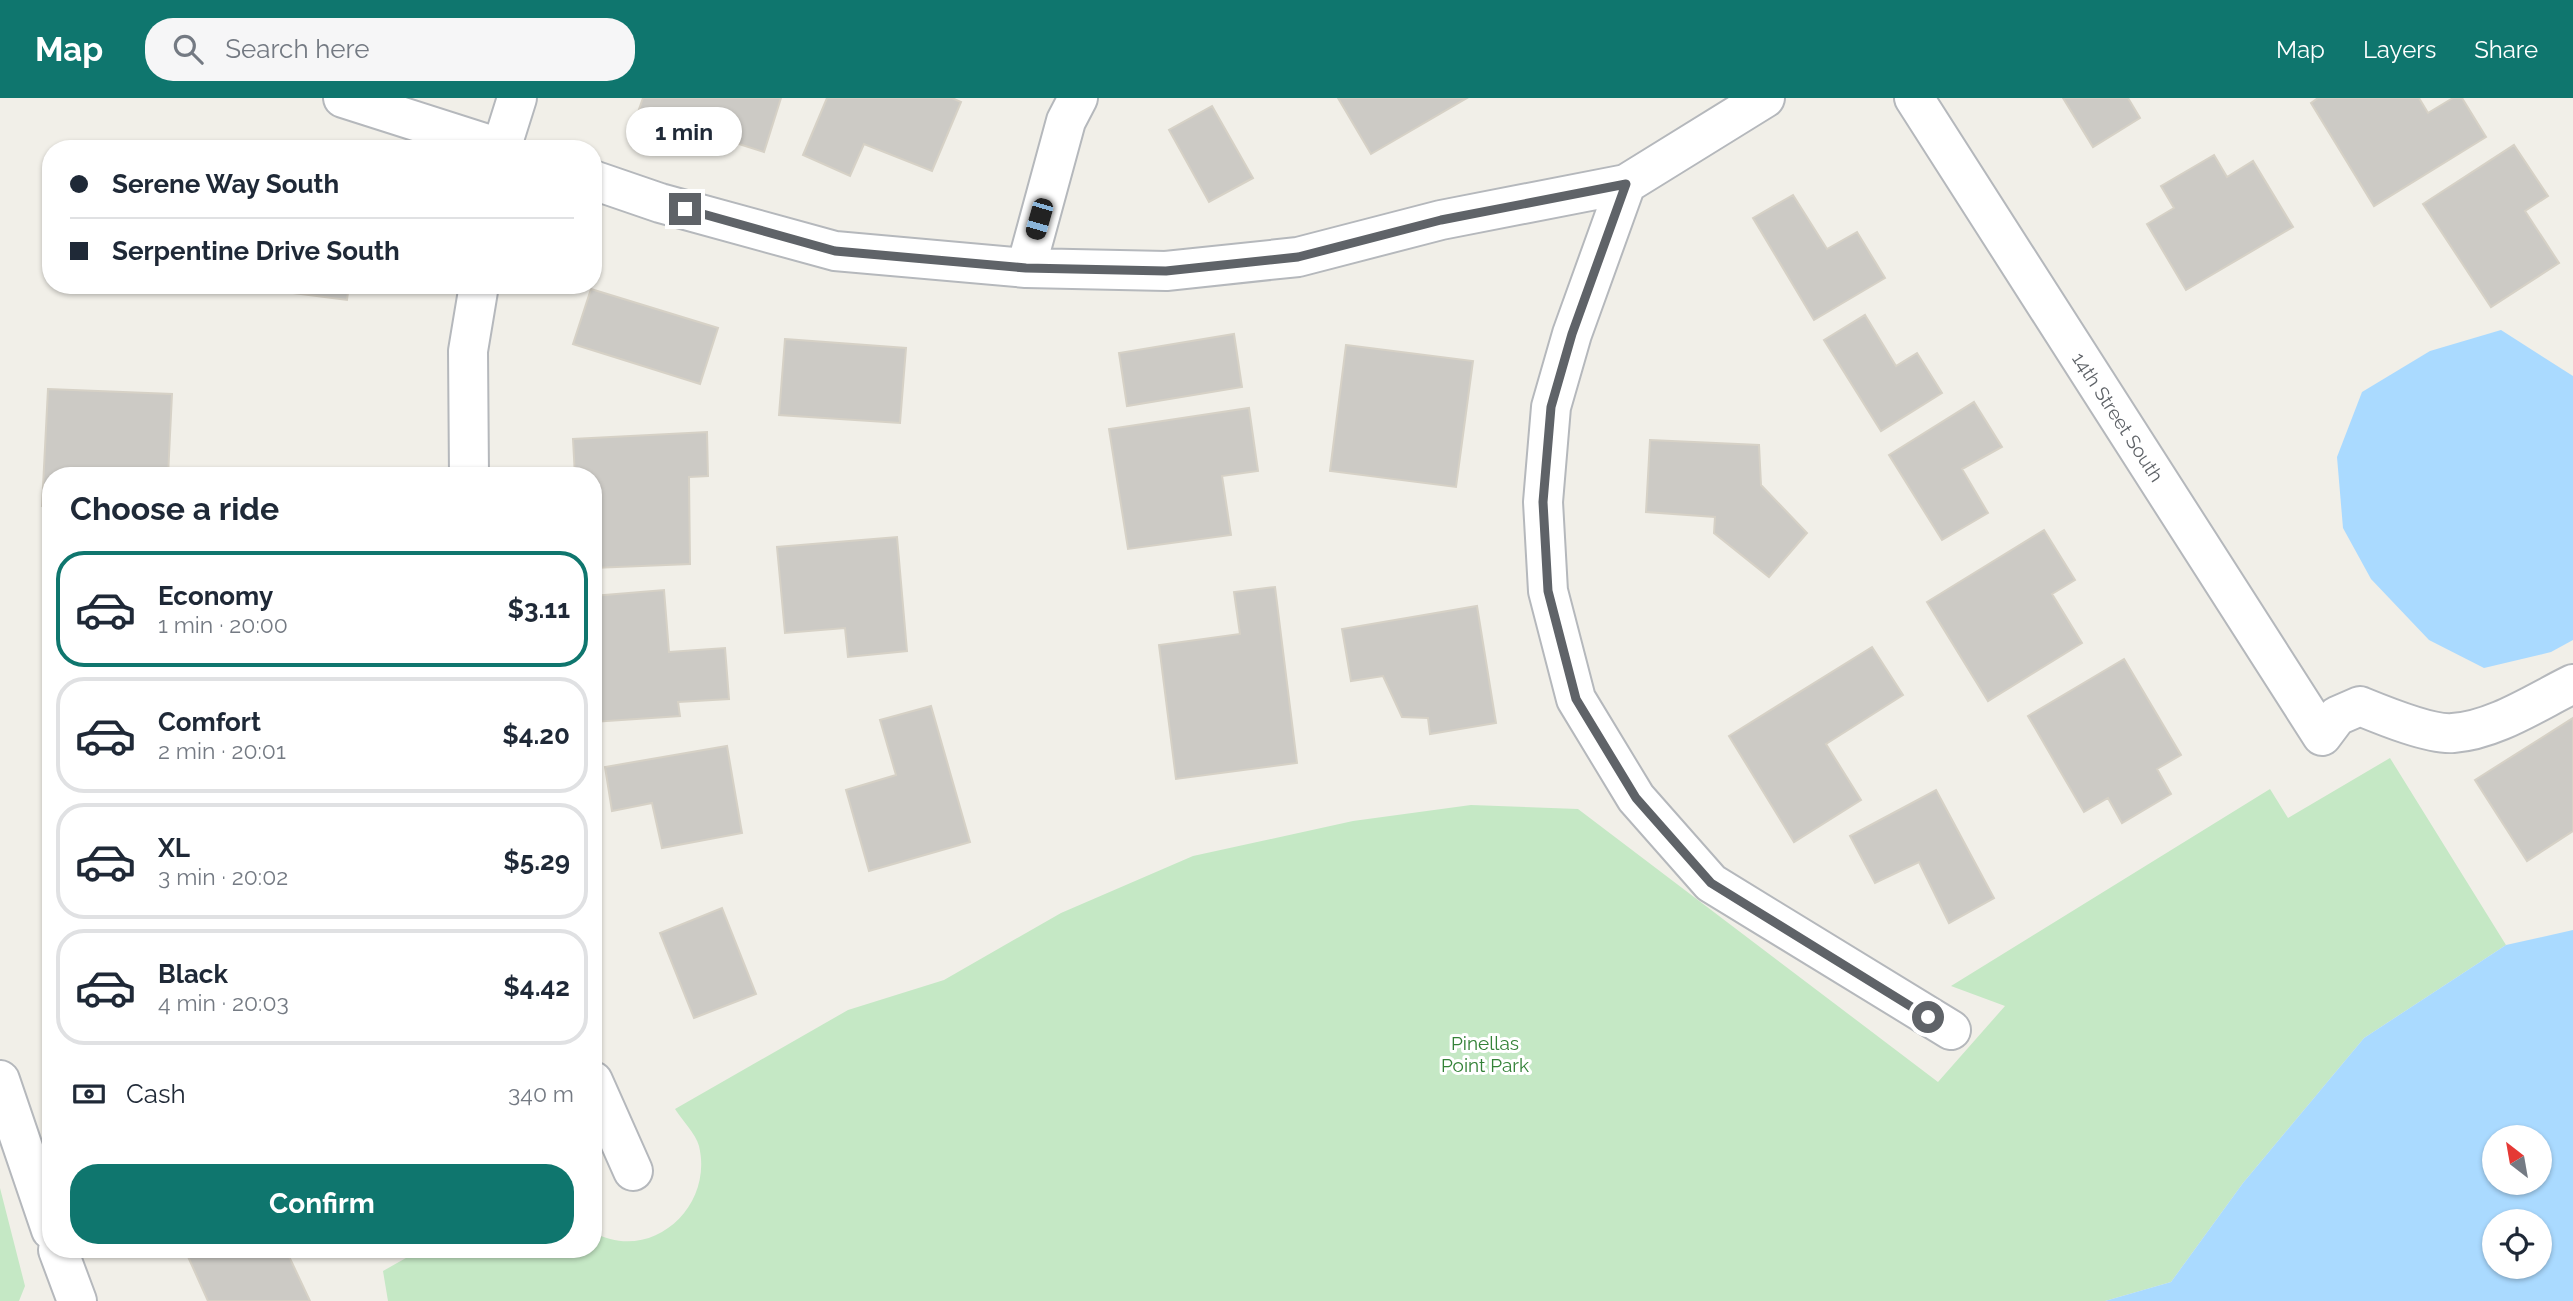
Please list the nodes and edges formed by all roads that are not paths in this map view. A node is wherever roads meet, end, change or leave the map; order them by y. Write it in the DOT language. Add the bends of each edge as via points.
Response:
graph roads {
  1 [pos="343,98"];
  2 [pos="517,98"];
  3 [pos="1079,98"];
  4 [pos="1765,98"];
  5 [pos="1914,98"];
  6 [pos="474,140"];
  7 [pos="505,140"];
  8 [pos="602,183"];
  9 [pos="1626,184"];
  10 [pos="1026,268"];
  11 [pos="478,294"];
  12 [pos="469,467"];
  13 [pos="2573,684"];
  14 [pos="1951,1031"];
  15 [pos="0,1080"];
  16 [pos="602,1101"];
  17 [pos="633,1171"];
  18 [pos="42,1204"];
  19 [pos="61,1258"];
  20 [pos="77,1301"];
  1 -- 6 [label="street"];
  2 -- 7 [label="street"];
  3 -- 10 [label="street" via="1066,121"];
  4 -- 9 [label="street"];
  5 -- 13 [label="street, 14th Street South" via="2322,736 2337,716 2360,706 2396,721 2452,733 2498,722"];
  8 -- 10 [label="street" via="835,251"];
  9 -- 10 [label="street" via="1441,220 1298,257 1166,271"];
  9 -- 14 [label="street" via="1551,407 1543,502 1548,591 1576,699 1636,798 1711,883"];
  11 -- 12 [label="street" via="468,351"];
  15 -- 18 [label="street"];
  16 -- 17 [label="street"];
  19 -- 20 [label="street"];
}
